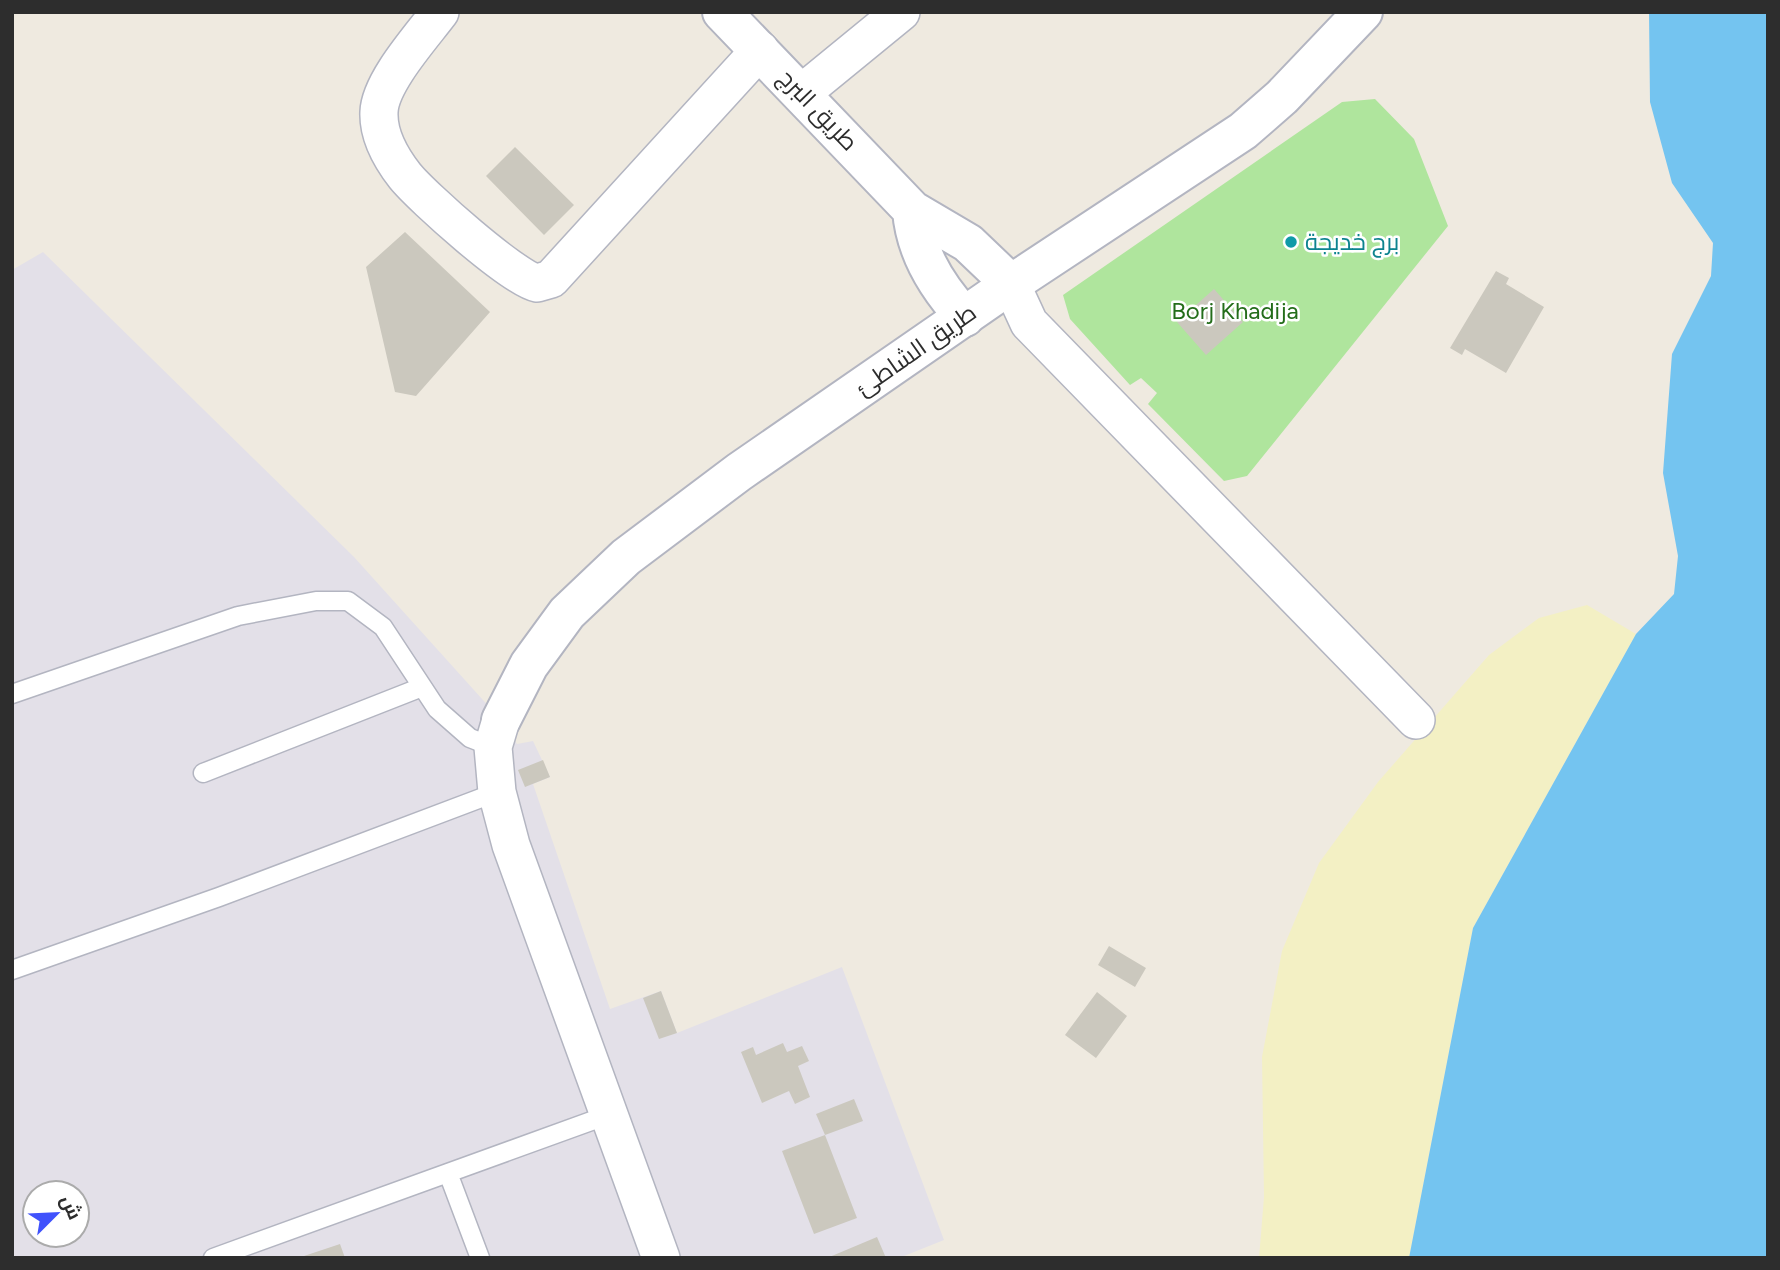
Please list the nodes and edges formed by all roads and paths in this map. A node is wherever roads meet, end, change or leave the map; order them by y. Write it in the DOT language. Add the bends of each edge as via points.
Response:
graph roads {
  1 [pos="440,12"];
  2 [pos="722,12"];
  3 [pos="901,12"];
  4 [pos="1363,12"];
  5 [pos="760,50"];
  6 [pos="802,93"];
  7 [pos="912,210"];
  8 [pos="1012,284"];
  9 [pos="965,317"];
  10 [pos="1030,323"];
  11 [pos="422,687"];
  12 [pos="12,694"];
  13 [pos="1416,720"];
  14 [pos="497,733"];
  15 [pos="203,773"];
  16 [pos="497,792"];
  17 [pos="12,970"];
  18 [pos="608,1115"];
  19 [pos="449,1173"];
  20 [pos="213,1258"];
  21 [pos="480,1258"];
  22 [pos="661,1258"];
  1 -- 5 [label="street" via="405,56 379,109 386,146 405,176 511,272 537,283 551,279"];
  2 -- 5 [label="main road, طريق البرج"];
  3 -- 6 [label="street"];
  4 -- 8 [label="main road, طريق الشاطئ" via="1243,131"];
  5 -- 6 [label="main road, طريق البرج"];
  6 -- 7 [label="main road, طريق البرج"];
  7 -- 8 [label="main road, طريق البرج" via="968,243"];
  7 -- 9 [label="main road" via="913,226 932,276"];
  8 -- 9 [label="main road, طريق الشاطئ"];
  8 -- 10 [label="street"];
  9 -- 10 [label="street"];
  9 -- 14 [label="main road, طريق الشاطئ" via="739,472 626,557 567,613 529,665"];
  10 -- 13 [label="street"];
  11 -- 12 [label="lane" via="383,627 348,601 316,601 238,615"];
  11 -- 14 [label="lane" via="455,728"];
  11 -- 15 [label="lane"];
  14 -- 16 [label="street"];
  16 -- 17 [label="lane"];
  16 -- 18 [label="street" via="511,845"];
  18 -- 19 [label="lane"];
  18 -- 22 [label="street"];
  19 -- 20 [label="lane"];
  19 -- 21 [label="lane"];
}
